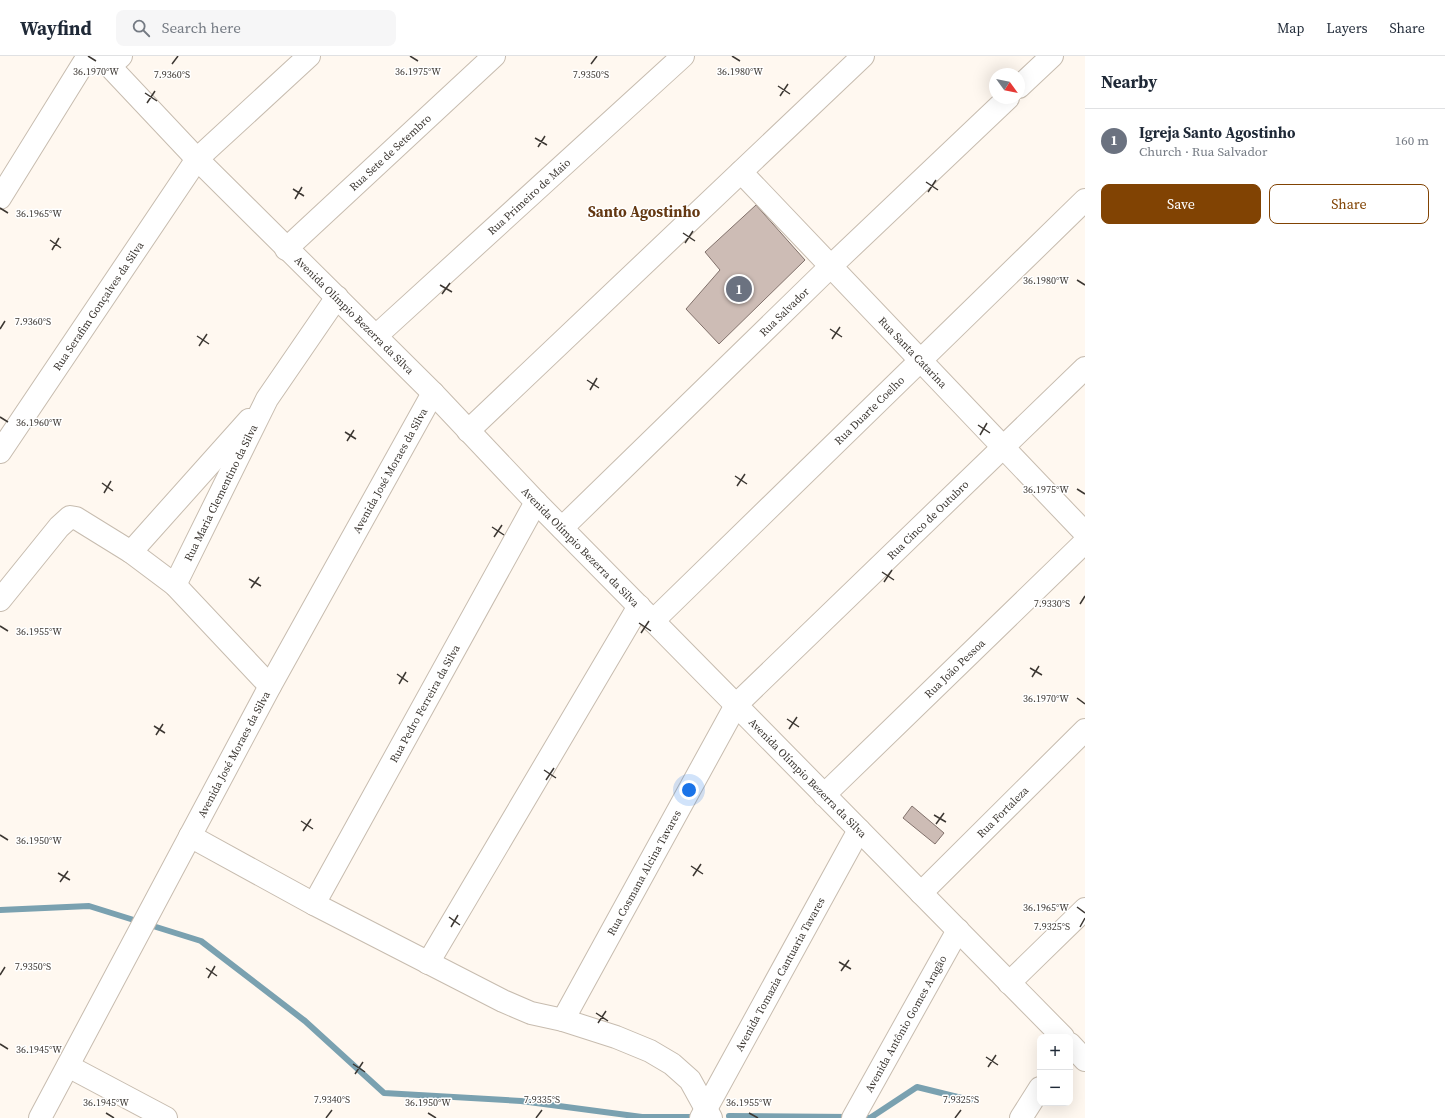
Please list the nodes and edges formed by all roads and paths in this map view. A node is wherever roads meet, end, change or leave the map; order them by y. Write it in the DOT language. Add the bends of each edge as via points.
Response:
graph roads {
  1 [pos="88,56"];
  2 [pos="309,56"];
  3 [pos="494,56"];
  4 [pos="682,56"];
  5 [pos="863,56"];
  6 [pos="1052,56"];
  7 [pos="110,59"];
  8 [pos="1025,81"];
  9 [pos="1002,104"];
  10 [pos="197,159"];
  11 [pos="740,172"];
  12 [pos="0,198"];
  13 [pos="1085,200"];
  14 [pos="286,249"];
  15 [pos="831,266"];
  16 [pos="337,297"];
  17 [pos="376,336"];
  18 [pos="920,360"];
  19 [pos="1085,368"];
  20 [pos="433,393"];
  21 [pos="267,399"];
  22 [pos="468,431"];
  23 [pos="1002,446"];
  24 [pos="0,452"];
  25 [pos="536,502"];
  26 [pos="562,528"];
  27 [pos="1085,533"];
  28 [pos="1085,542"];
  29 [pos="131,552"];
  30 [pos="175,585"];
  31 [pos="0,600"];
  32 [pos="646,614"];
  33 [pos="270,686"];
  34 [pos="736,705"];
  35 [pos="1085,730"];
  36 [pos="824,795"];
  37 [pos="860,830"];
  38 [pos="190,836"];
  39 [pos="920,893"];
  40 [pos="314,904"];
  41 [pos="1085,909"];
  42 [pos="958,930"];
  43 [pos="428,963"];
  44 [pos="1010,983"];
  45 [pos="563,1020"];
  46 [pos="1060,1034"];
  47 [pos="1073,1047"];
  48 [pos="1085,1060"];
  49 [pos="68,1066"];
  50 [pos="1037,1093"];
  51 [pos="706,1115"];
  52 [pos="40,1118"];
  53 [pos="166,1118"];
  54 [pos="853,1118"];
  55 [pos="1021,1118"];
  1 -- 12 [label="street"];
  2 -- 10 [label="street, Rua Serafim Gonçalves da Silva"];
  3 -- 14 [label="street, Rua Sete de Setembro"];
  4 -- 17 [label="street, Rua Primeiro de Maio"];
  5 -- 11 [label="street"];
  6 -- 8 [label="street"];
  7 -- 10 [label="street, Avenida Olímpio Bezerra da Silva"];
  9 -- 15 [label="street, Rua Salvador"];
  10 -- 14 [label="street, Avenida Olímpio Bezerra da Silva"];
  10 -- 24 [label="street, Rua Serafim Gonçalves da Silva"];
  11 -- 15 [label="street, Rua Santa Catarina"];
  11 -- 22 [label="street"];
  13 -- 18 [label="street, Rua Duarte Coelho"];
  14 -- 16 [label="street, Avenida Olímpio Bezerra da Silva"];
  15 -- 18 [label="street, Rua Santa Catarina"];
  15 -- 26 [label="street, Rua Salvador"];
  16 -- 17 [label="street, Avenida Olímpio Bezerra da Silva"];
  16 -- 21 [label="street, Rua Maria Clementino da Silva"];
  17 -- 20 [label="street, Avenida Olímpio Bezerra da Silva"];
  18 -- 23 [label="street, Rua Santa Catarina"];
  18 -- 32 [label="street, Rua Duarte Coelho"];
  19 -- 23 [label="street, Rua Cinco de Outubro"];
  20 -- 22 [label="street, Avenida Olímpio Bezerra da Silva"];
  20 -- 33 [label="street, Avenida José Moraes da Silva"];
  21 -- 29 [label="street, Rua Maria Clementino da Silva"];
  21 -- 30 [label="street, Rua Maria Clementino da Silva"];
  22 -- 25 [label="street, Avenida Olímpio Bezerra da Silva"];
  23 -- 27 [label="street, Rua Santa Catarina"];
  23 -- 34 [label="street, Rua Cinco de Outubro"];
  25 -- 26 [label="street, Avenida Olímpio Bezerra da Silva"];
  25 -- 40 [label="street, Rua Pedro Ferreira da Silva"];
  26 -- 32 [label="street, Avenida Olímpio Bezerra da Silva"];
  28 -- 36 [label="street, Rua João Pessoa"];
  29 -- 30 [label="street"];
  29 -- 31 [label="street" via="83,522 70,517 59,526"];
  30 -- 33 [label="street"];
  32 -- 34 [label="street, Avenida Olímpio Bezerra da Silva"];
  32 -- 43 [label="street, Rua Duarte Coelho"];
  33 -- 38 [label="street, Avenida José Moraes da Silva"];
  34 -- 36 [label="street, Avenida Olímpio Bezerra da Silva"];
  34 -- 45 [label="street, Rua Cosmana Alcina Tavares"];
  35 -- 39 [label="street, Rua Fortaleza"];
  36 -- 37 [label="street, Avenida Olímpio Bezerra da Silva"];
  37 -- 39 [label="street, Avenida Olímpio Bezerra da Silva"];
  37 -- 51 [label="street, Avenida Tomazia Cantuaria Tavares"];
  38 -- 40 [label="street"];
  38 -- 49 [label="street, Avenida José Moraes da Silva"];
  39 -- 42 [label="street, Avenida Olímpio Bezerra da Silva"];
  40 -- 43 [label="street"];
  41 -- 44 [label="street"];
  42 -- 44 [label="street, Avenida Olímpio Bezerra da Silva"];
  42 -- 54 [label="street, Avenida Antônio Gomes Aragão"];
  43 -- 45 [label="street" via="531,1013"];
  44 -- 46 [label="street, Avenida Olímpio Bezerra da Silva"];
  45 -- 51 [label="street" via="616,1037 650,1051 672,1064 690,1080"];
  47 -- 48 [label="street"];
  49 -- 52 [label="street, Avenida José Moraes da Silva"];
  49 -- 53 [label="street"];
  50 -- 55 [label="street"];
}
